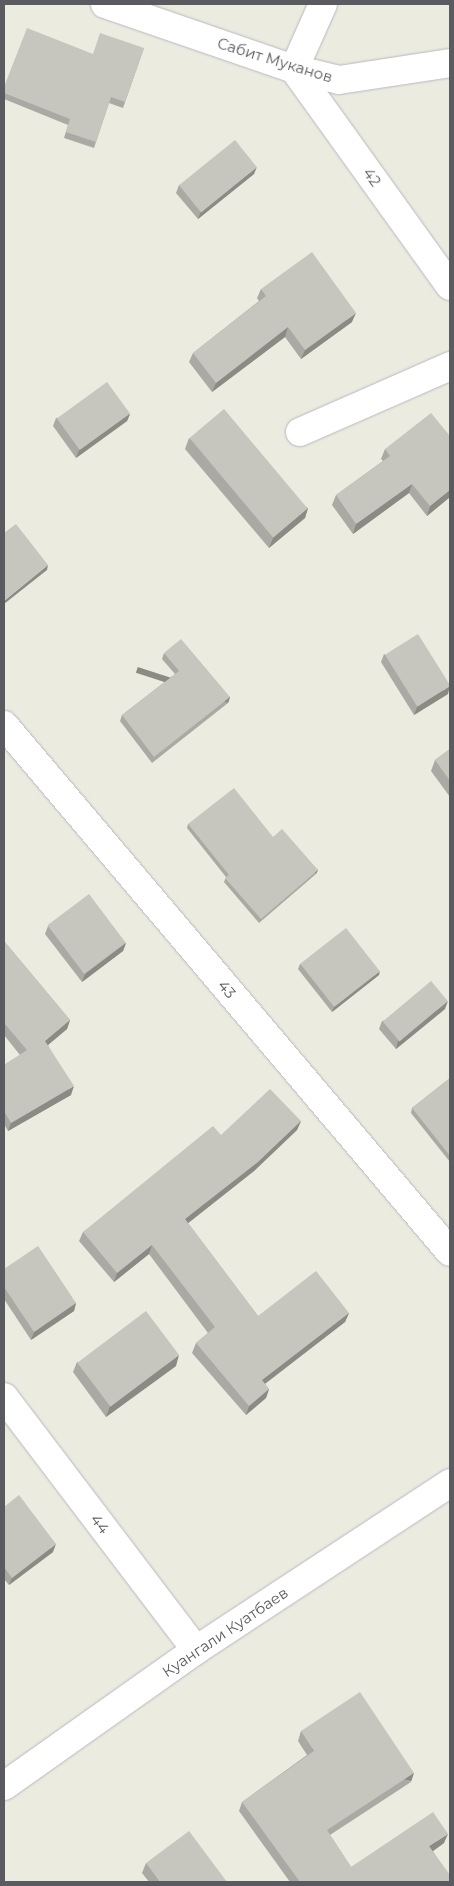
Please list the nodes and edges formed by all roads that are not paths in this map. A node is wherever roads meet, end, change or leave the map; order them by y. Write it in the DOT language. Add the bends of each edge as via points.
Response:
graph roads {
  1 [pos="105,4"];
  2 [pos="323,4"];
  3 [pos="450,63"];
  4 [pos="294,69"];
  5 [pos="450,286"];
  6 [pos="450,366"];
  7 [pos="300,432"];
  8 [pos="4,725"];
  9 [pos="450,1252"];
  10 [pos="4,1397"];
  11 [pos="450,1483"];
  12 [pos="196,1650"];
  13 [pos="4,1786"];
  1 -- 4 [label="street, Сабит Муканов"];
  2 -- 4 [label="street"];
  3 -- 4 [label="street, Сабит Муканов" via="339,80"];
  4 -- 5 [label="street, 42"];
  6 -- 7 [label="street"];
  8 -- 9 [label="street, 43"];
  10 -- 12 [label="street, 44"];
  11 -- 12 [label="street, Куангали Куатбаев"];
  12 -- 13 [label="street, Куангали Куатбаев"];
}
